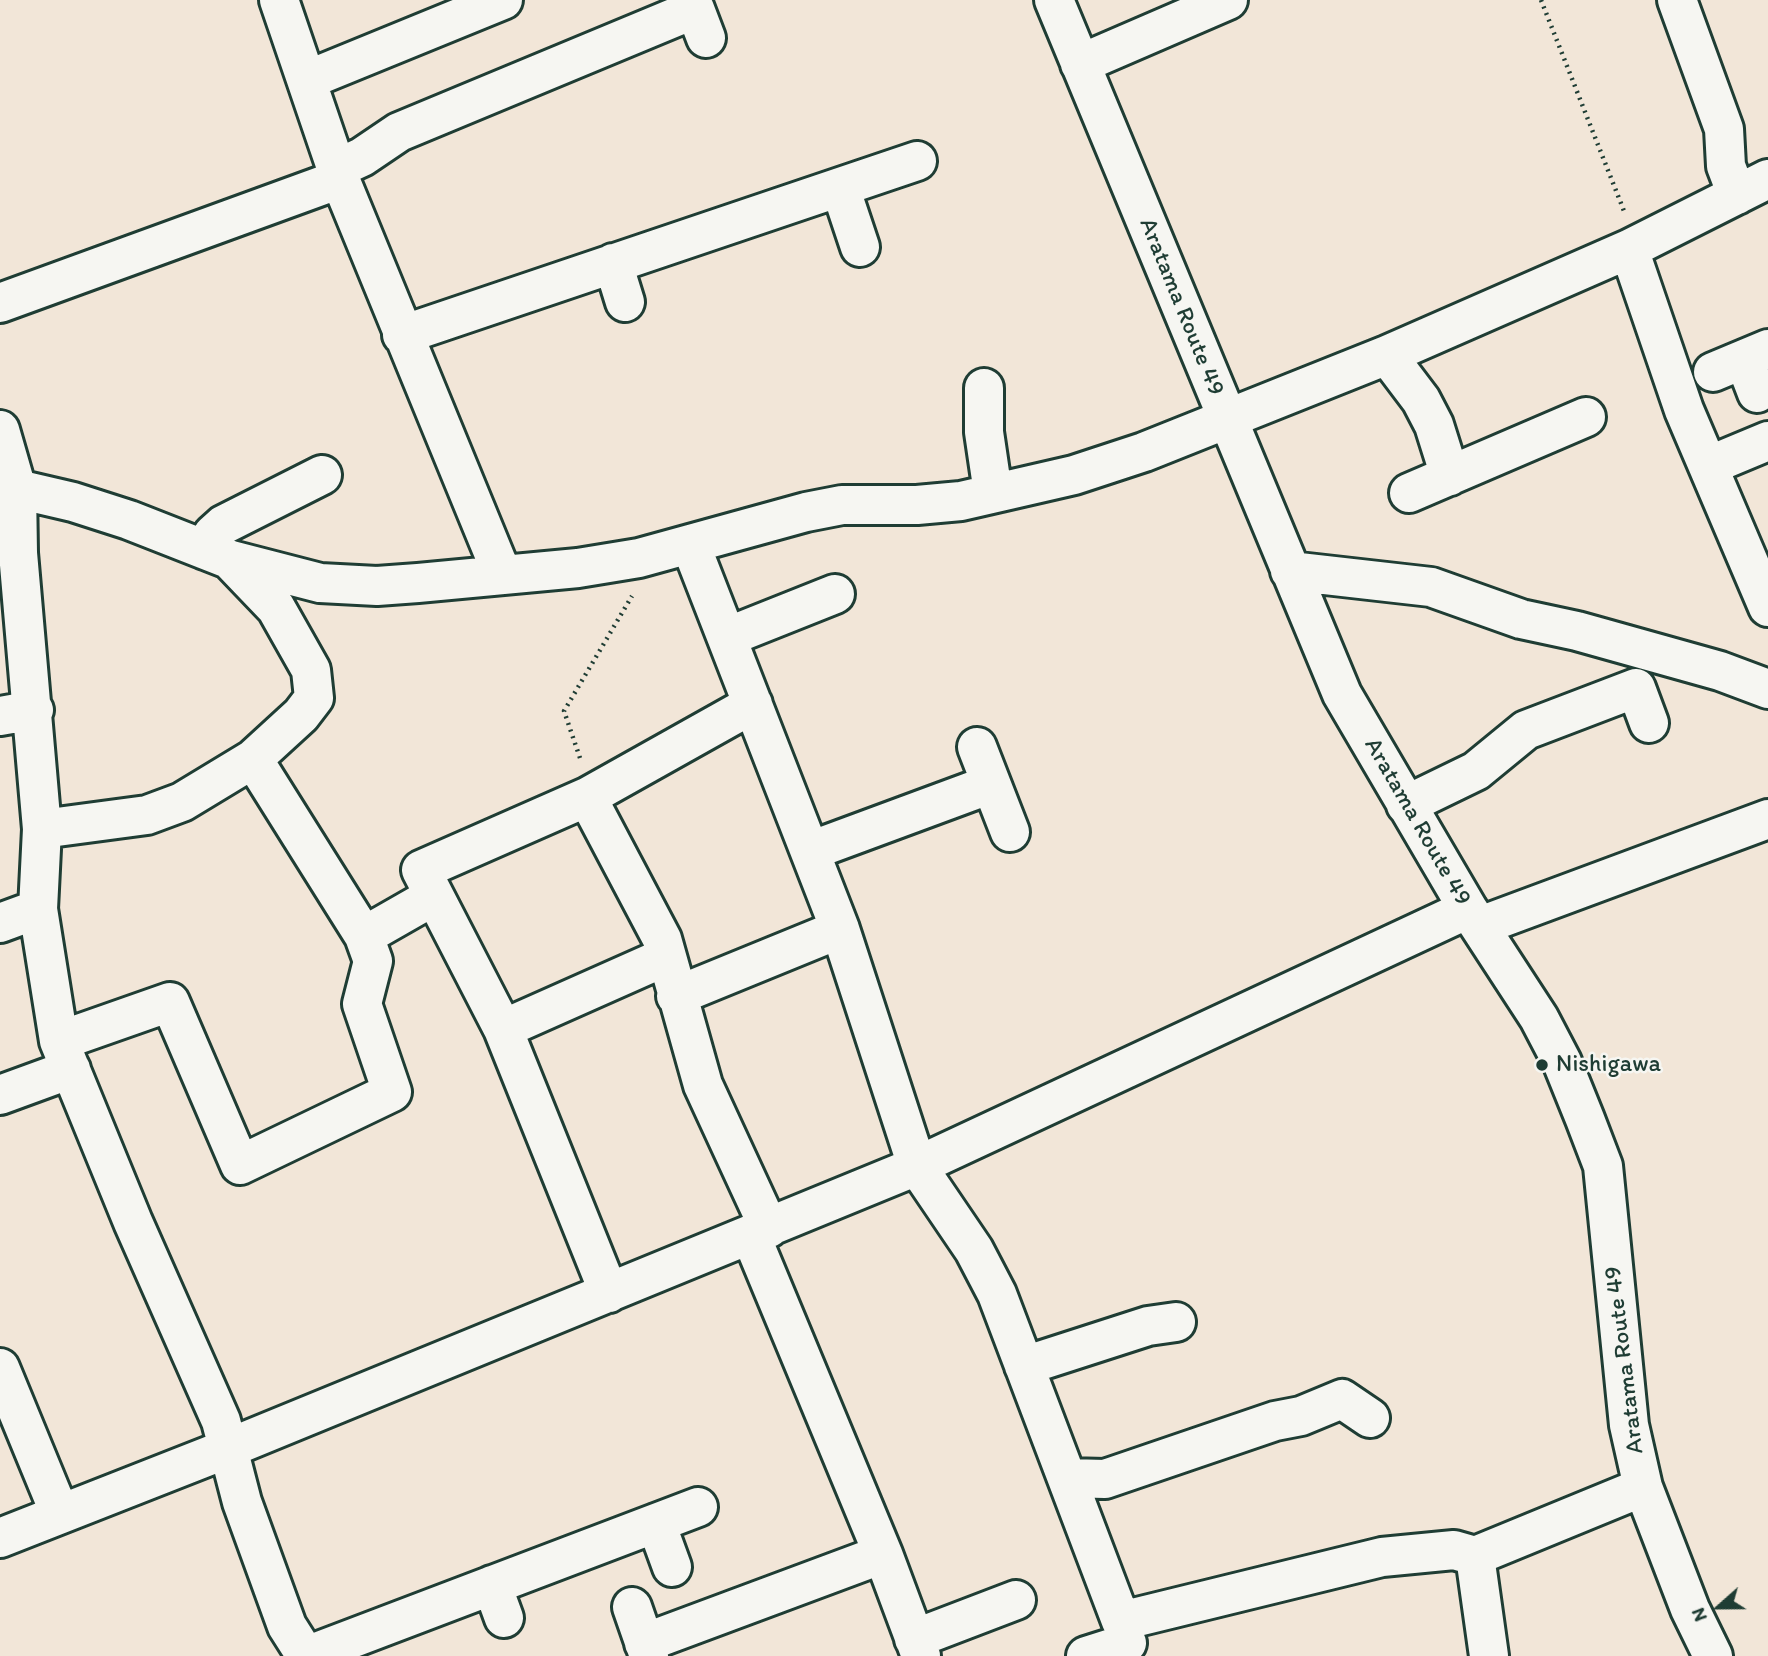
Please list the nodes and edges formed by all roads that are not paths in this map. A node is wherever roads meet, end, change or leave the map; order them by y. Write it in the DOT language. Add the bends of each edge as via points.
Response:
graph roads {
  1 [pos="279,0"];
  2 [pos="503,0"];
  3 [pos="1054,0"];
  4 [pos="1228,0"];
  5 [pos="1677,0"];
  6 [pos="706,38"];
  7 [pos="1080,64"];
  8 [pos="307,80"];
  9 [pos="917,161"];
  10 [pos="338,174"];
  11 [pos="840,187"];
  12 [pos="1753,187"];
  13 [pos="860,247"];
  14 [pos="1633,247"];
  15 [pos="614,263"];
  16 [pos="625,302"];
  17 [pos="0,303"];
  18 [pos="402,335"];
  19 [pos="1387,355"];
  20 [pos="984,388"];
  21 [pos="1586,417"];
  22 [pos="1228,421"];
  23 [pos="0,430"];
  24 [pos="1768,442"];
  25 [pos="1708,466"];
  26 [pos="322,475"];
  27 [pos="1450,476"];
  28 [pos="9,487"];
  29 [pos="992,493"];
  30 [pos="1409,493"];
  31 [pos="691,546"];
  32 [pos="9,554"];
  33 [pos="218,555"];
  34 [pos="1290,571"];
  35 [pos="502,574"];
  36 [pos="835,594"];
  37 [pos="1768,607"];
  38 [pos="727,637"];
  39 [pos="1768,689"];
  40 [pos="752,704"];
  41 [pos="17,713"];
  42 [pos="1649,723"];
  43 [pos="977,747"];
  44 [pos="253,759"];
  45 [pos="991,784"];
  46 [pos="590,795"];
  47 [pos="1406,805"];
  48 [pos="1768,819"];
  49 [pos="42,830"];
  50 [pos="1010,832"];
  51 [pos="810,851"];
  52 [pos="434,897"];
  53 [pos="38,909"];
  54 [pos="1474,918"];
  55 [pos="0,923"];
  56 [pos="840,929"];
  57 [pos="364,936"];
  58 [pos="665,957"];
  59 [pos="676,996"];
  60 [pos="503,1029"];
  61 [pos="65,1055"];
  62 [pos="0,1094"];
  63 [pos="917,1166"];
  64 [pos="760,1232"];
  65 [pos="609,1293"];
  66 [pos="1176,1321"];
  67 [pos="1024,1366"];
  68 [pos="0,1368"];
  69 [pos="1370,1418"];
  70 [pos="229,1448"];
  71 [pos="1067,1478"];
  72 [pos="1643,1487"];
  73 [pos="698,1507"];
  74 [pos="60,1514"];
  75 [pos="656,1523"];
  76 [pos="0,1538"];
  77 [pos="883,1554"];
  78 [pos="1475,1556"];
  79 [pos="672,1567"];
  80 [pos="1016,1600"];
  81 [pos="632,1607"];
  82 [pos="1127,1643"];
  83 [pos="917,1647"];
  84 [pos="647,1650"];
  85 [pos="306,1656"];
  86 [pos="1086,1656"];
  87 [pos="1489,1656"];
  88 [pos="1713,1656"];
  1 -- 8 [label="street"];
  2 -- 8 [label="street"];
  3 -- 7 [label="street, Aratama Route 49"];
  4 -- 7 [label="street"];
  5 -- 12 [label="street" via="1724,129 1726,166"];
  6 -- 10 [label="street" via="695,9 399,132"];
  7 -- 22 [label="street, Aratama Route 49"];
  8 -- 10 [label="street"];
  9 -- 11 [label="street"];
  10 -- 17 [label="street"];
  10 -- 18 [label="street"];
  11 -- 13 [label="street"];
  11 -- 15 [label="street"];
  12 -- 14 [label="street"];
  14 -- 19 [label="street"];
  14 -- 25 [label="street" via="1684,410"];
  15 -- 16 [label="street"];
  15 -- 18 [label="street"];
  18 -- 35 [label="street"];
  19 -- 22 [label="street"];
  19 -- 27 [label="street" via="1430,417"];
  20 -- 29 [label="street"];
  21 -- 27 [label="street"];
  22 -- 29 [label="street" via="1074,475"];
  22 -- 34 [label="street, Aratama Route 49"];
  23 -- 28 [label="street"];
  24 -- 25 [label="street"];
  25 -- 37 [label="street"];
  26 -- 33 [label="street" via="223,525 213,534"];
  27 -- 30 [label="street"];
  28 -- 32 [label="street"];
  28 -- 33 [label="street" via="129,520"];
  29 -- 31 [label="street" via="917,505 842,505"];
  31 -- 35 [label="street" via="578,568"];
  31 -- 38 [label="street"];
  32 -- 41 [label="street"];
  33 -- 35 [label="street" via="320,583 377,586"];
  33 -- 44 [label="street" via="276,608 311,670 314,698"];
  34 -- 39 [label="street" via="1431,587 1521,619 1720,671"];
  34 -- 47 [label="street, Aratama Route 49" via="1342,694"];
  36 -- 38 [label="street"];
  38 -- 40 [label="street"];
  40 -- 46 [label="street"];
  40 -- 51 [label="street"];
  41 -- 49 [label="street"];
  42 -- 47 [label="street" via="1636,688 1526,730 1476,771"];
  43 -- 45 [label="street"];
  44 -- 49 [label="street" via="182,802 147,816"];
  44 -- 57 [label="street"];
  45 -- 50 [label="street"];
  45 -- 51 [label="street"];
  46 -- 52 [label="street" via="421,870"];
  46 -- 58 [label="street" via="662,939"];
  47 -- 54 [label="street, Aratama Route 49"];
  48 -- 54 [label="street"];
  49 -- 53 [label="street"];
  51 -- 56 [label="street"];
  52 -- 57 [label="street"];
  52 -- 60 [label="street"];
  53 -- 55 [label="street"];
  53 -- 61 [label="street"];
  54 -- 63 [label="street"];
  54 -- 72 [label="street, Aratama Route 49" via="1562,1062 1603,1166 1629,1425"];
  56 -- 59 [label="street"];
  56 -- 63 [label="street"];
  57 -- 61 [label="street" via="373,961 362,1004 392,1092 240,1165 170,1002"];
  58 -- 59 [label="street"];
  58 -- 60 [label="street"];
  59 -- 64 [label="street" via="703,1085"];
  60 -- 65 [label="street"];
  61 -- 62 [label="street"];
  61 -- 70 [label="street" via="222,1421"];
  63 -- 64 [label="street"];
  63 -- 67 [label="street" via="974,1250 997,1294"];
  64 -- 65 [label="street"];
  64 -- 77 [label="street"];
  65 -- 70 [label="street"];
  66 -- 67 [label="street"];
  67 -- 71 [label="street"];
  68 -- 74 [label="street"];
  69 -- 71 [label="street" via="1342,1399 1105,1479"];
  70 -- 74 [label="street"];
  70 -- 85 [label="street" via="242,1502 287,1626"];
  71 -- 78 [label="street" via="1121,1621 1382,1557 1432,1550"];
  72 -- 78 [label="street"];
  72 -- 88 [label="street, Aratama Route 49"];
  73 -- 75 [label="street"];
  74 -- 76 [label="street"];
  75 -- 79 [label="street"];
  75 -- 85 [label="street" via="498,1602"];
  77 -- 83 [label="street"];
  77 -- 84 [label="street"];
  78 -- 87 [label="street"];
  80 -- 83 [label="street"];
  81 -- 84 [label="street"];
  82 -- 86 [label="street"];
}
